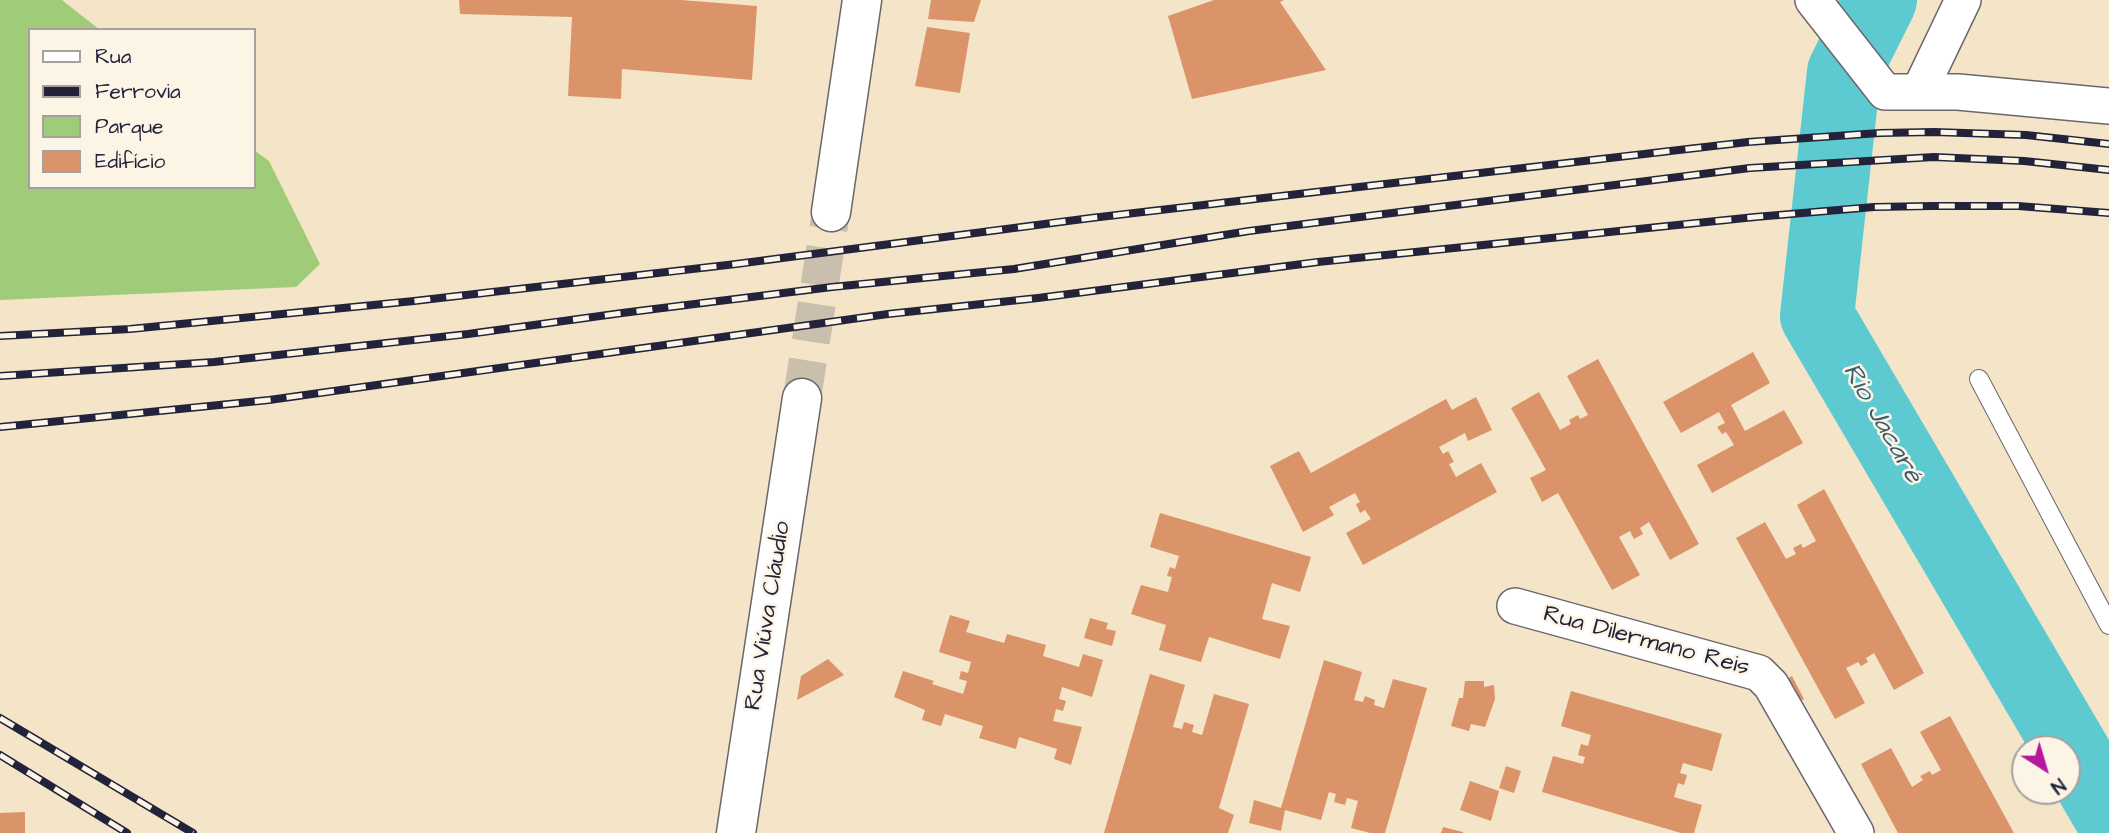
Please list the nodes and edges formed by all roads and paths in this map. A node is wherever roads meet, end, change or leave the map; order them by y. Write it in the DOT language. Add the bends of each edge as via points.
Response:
graph roads {
  1 [pos="862,0"];
  2 [pos="1963,0"];
  3 [pos="1818,4"];
  4 [pos="1902,92"];
  5 [pos="2109,106"];
  6 [pos="831,212"];
  7 [pos="1979,379"];
  8 [pos="802,398"];
  9 [pos="1515,606"];
  10 [pos="2109,625"];
  11 [pos="736,833"];
  12 [pos="1856,833"];
  1 -- 6 [label="street"];
  2 -- 4 [label="street"];
  3 -- 4 [label="street"];
  4 -- 5 [label="street" via="1958,92"];
  7 -- 10 [label="lane"];
  8 -- 11 [label="street, Rua Viúva Cláudio"];
  9 -- 12 [label="street, Rua Dilermano Reis" via="1759,673 1771,685"];
}
